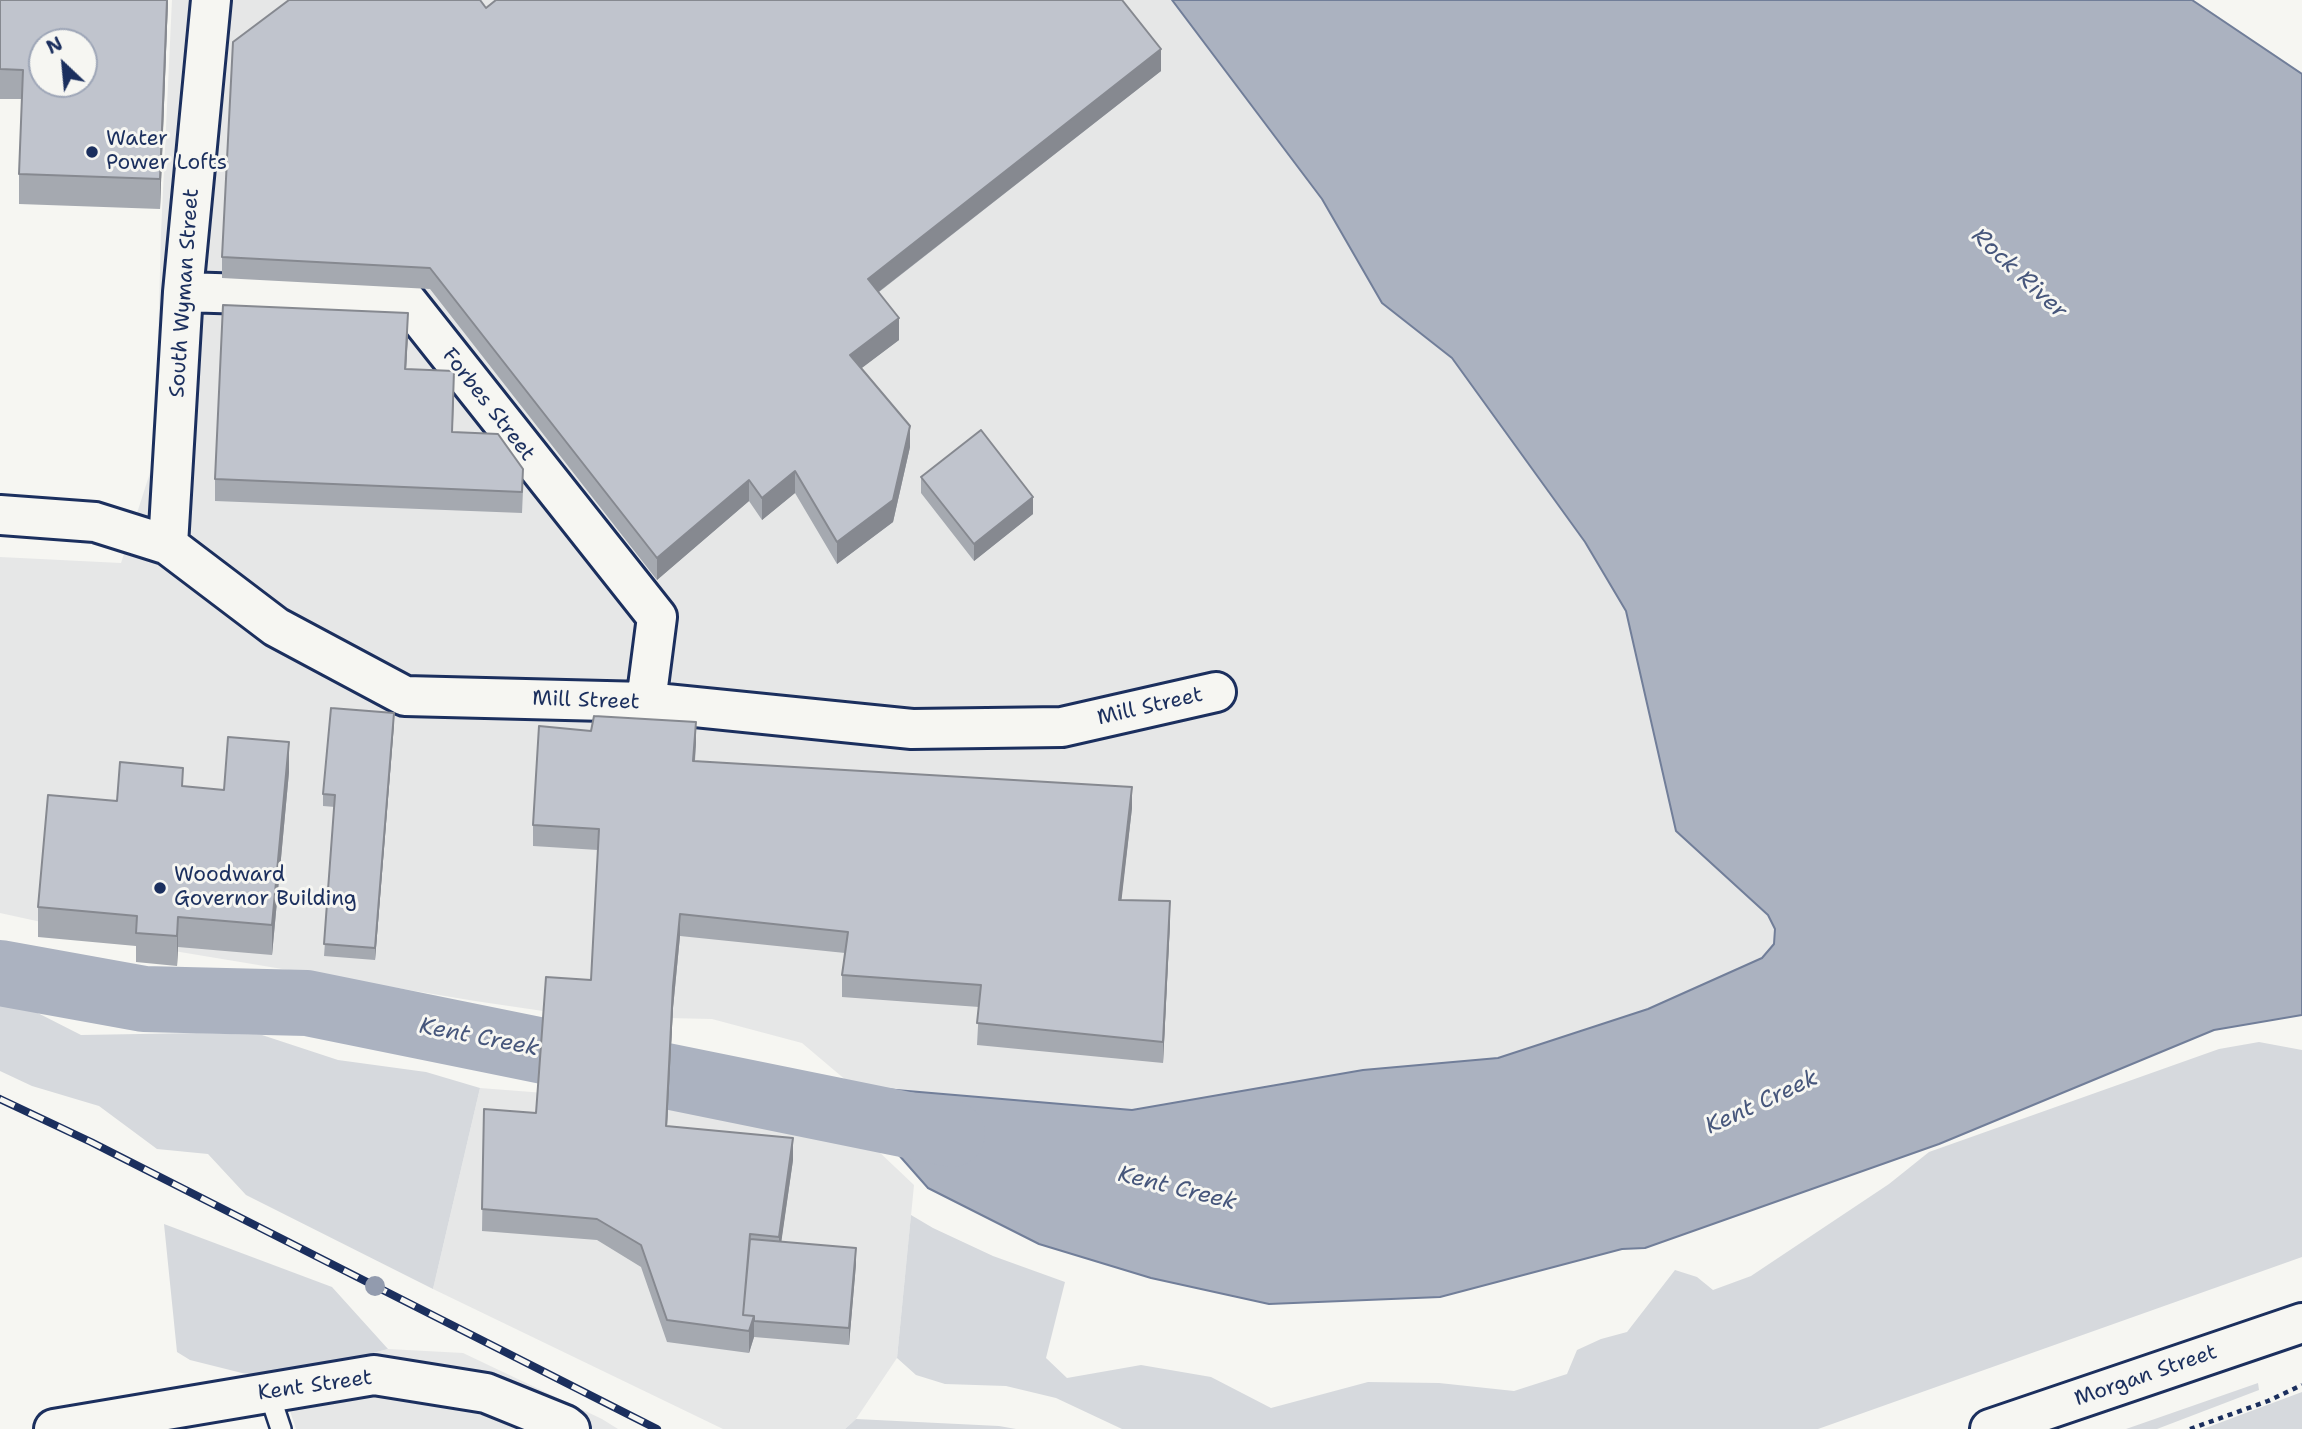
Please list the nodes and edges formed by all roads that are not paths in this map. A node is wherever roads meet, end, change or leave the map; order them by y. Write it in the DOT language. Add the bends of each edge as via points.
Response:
graph roads {
  1 [pos="211,0"];
  2 [pos="183,292"];
  3 [pos="0,515"];
  4 [pos="168,545"];
  5 [pos="1216,692"];
  6 [pos="646,702"];
  7 [pos="2302,1323"];
  8 [pos="269,1393"];
  9 [pos="54,1429"];
  10 [pos="281,1429"];
  11 [pos="570,1429"];
  12 [pos="1990,1429"];
  1 -- 2 [label="street, South Wyman Street"];
  2 -- 4 [label="street, South Wyman Street"];
  2 -- 6 [label="street, Forbes Street" via="405,299 657,617"];
  3 -- 4 [label="street, Mill Street" via="95,522"];
  4 -- 6 [label="street, Mill Street" via="276,627 405,696"];
  5 -- 6 [label="street, Mill Street" via="1062,727 912,729"];
  7 -- 12 [label="street, Morgan Street"];
  8 -- 9 [label="street, Kent Street" via="202,1410"];
  8 -- 10 [label="lane"];
  8 -- 11 [label="street, Kent Street" via="374,1375 486,1393"];
}
